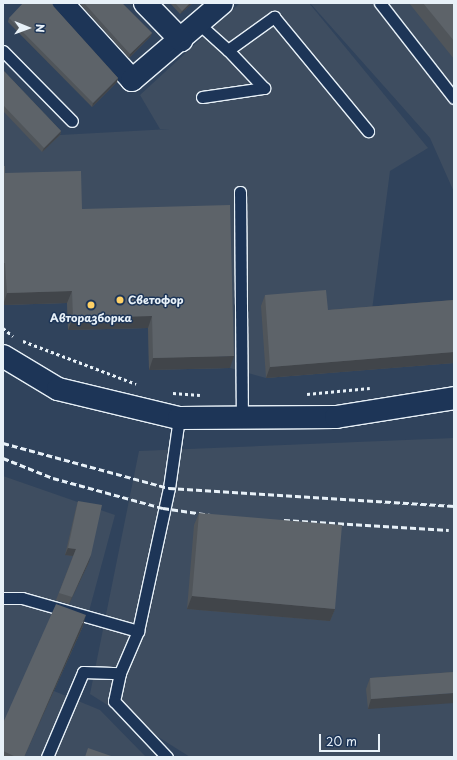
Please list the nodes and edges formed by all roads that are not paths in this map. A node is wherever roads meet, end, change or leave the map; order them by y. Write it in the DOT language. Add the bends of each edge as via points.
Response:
graph roads {
  1 [pos="62,3"];
  2 [pos="145,3"];
  3 [pos="222,3"];
  4 [pos="380,3"];
  5 [pos="199,24"];
  6 [pos="181,40"];
  7 [pos="228,50"];
  8 [pos="3,51"];
  9 [pos="202,97"];
  10 [pos="454,98"];
  11 [pos="72,121"];
  12 [pos="368,131"];
  13 [pos="240,192"];
  14 [pos="3,356"];
  15 [pos="454,398"];
  16 [pos="179,418"];
  17 [pos="242,420"];
  18 [pos="3,598"];
  19 [pos="138,631"];
  20 [pos="120,673"];
  21 [pos="47,757"];
  22 [pos="167,757"];
  1 -- 6 [label="street" via="132,80"];
  2 -- 6 [label="street"];
  3 -- 5 [label="street"];
  4 -- 10 [label="lane"];
  5 -- 6 [label="street"];
  5 -- 7 [label="lane"];
  7 -- 9 [label="lane" via="264,88"];
  7 -- 12 [label="lane" via="274,17"];
  8 -- 11 [label="lane"];
  13 -- 17 [label="lane"];
  14 -- 16 [label="street" via="58,389"];
  15 -- 17 [label="street" via="336,417"];
  16 -- 17 [label="street"];
  16 -- 19 [label="lane" via="169,488"];
  18 -- 19 [label="lane" via="22,598"];
  19 -- 20 [label="lane"];
  20 -- 21 [label="lane" via="83,672"];
  20 -- 22 [label="lane" via="114,701"];
}
